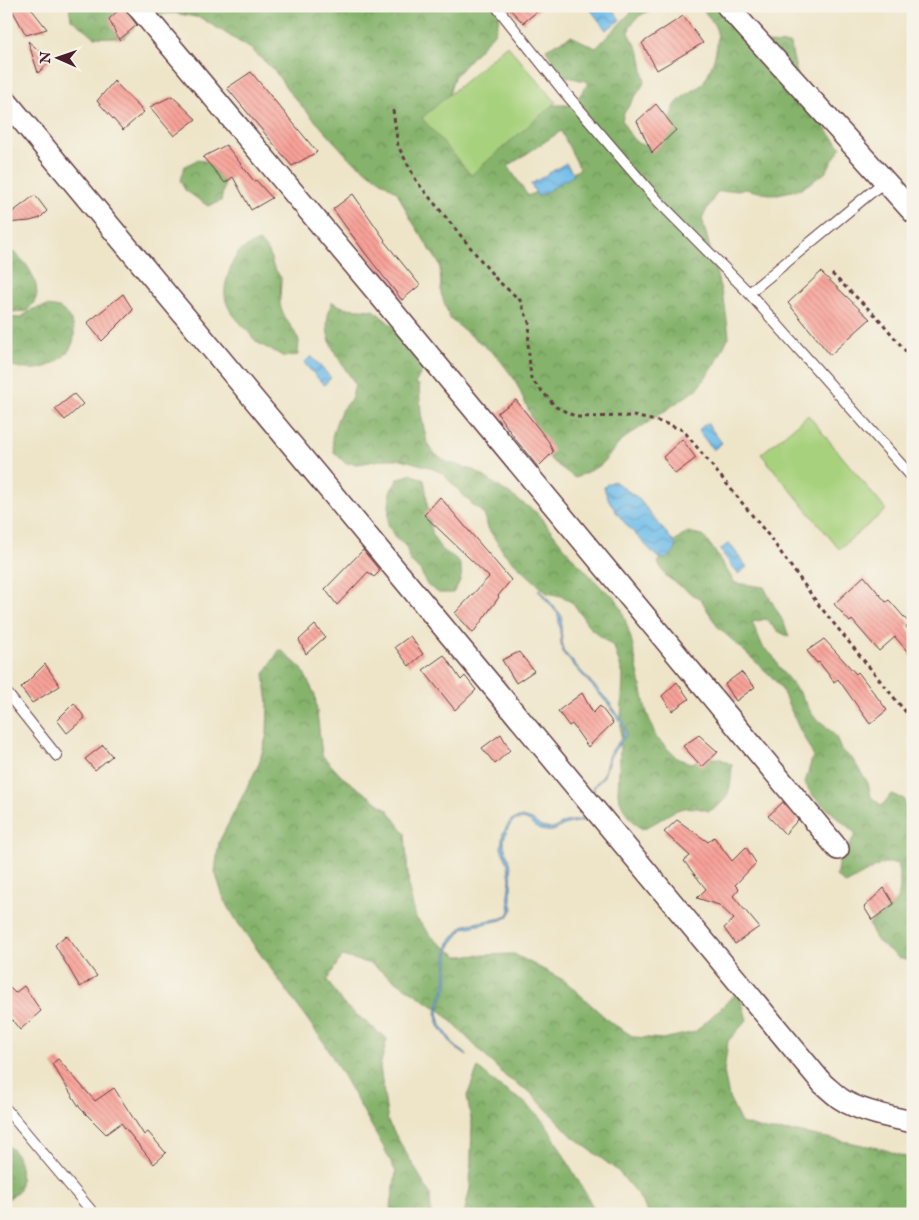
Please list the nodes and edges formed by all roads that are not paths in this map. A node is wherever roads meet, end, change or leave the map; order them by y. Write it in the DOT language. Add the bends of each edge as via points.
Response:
graph roads {
  1 [pos="137,6"];
  2 [pos="496,6"];
  3 [pos="727,6"];
  4 [pos="6,102"];
  5 [pos="885,181"];
  6 [pos="913,212"];
  7 [pos="750,293"];
  8 [pos="913,478"];
  9 [pos="6,692"];
  10 [pos="57,756"];
  11 [pos="838,849"];
  12 [pos="6,1108"];
  13 [pos="913,1122"];
  14 [pos="94,1214"];
  1 -- 11 [label="street"];
  2 -- 7 [label="lane" via="658,201"];
  3 -- 5 [label="street"];
  4 -- 13 [label="street" via="823,1084 842,1100 856,1106"];
  5 -- 6 [label="street"];
  5 -- 7 [label="lane"];
  7 -- 8 [label="lane"];
  9 -- 10 [label="lane"];
  12 -- 14 [label="lane"];
}
